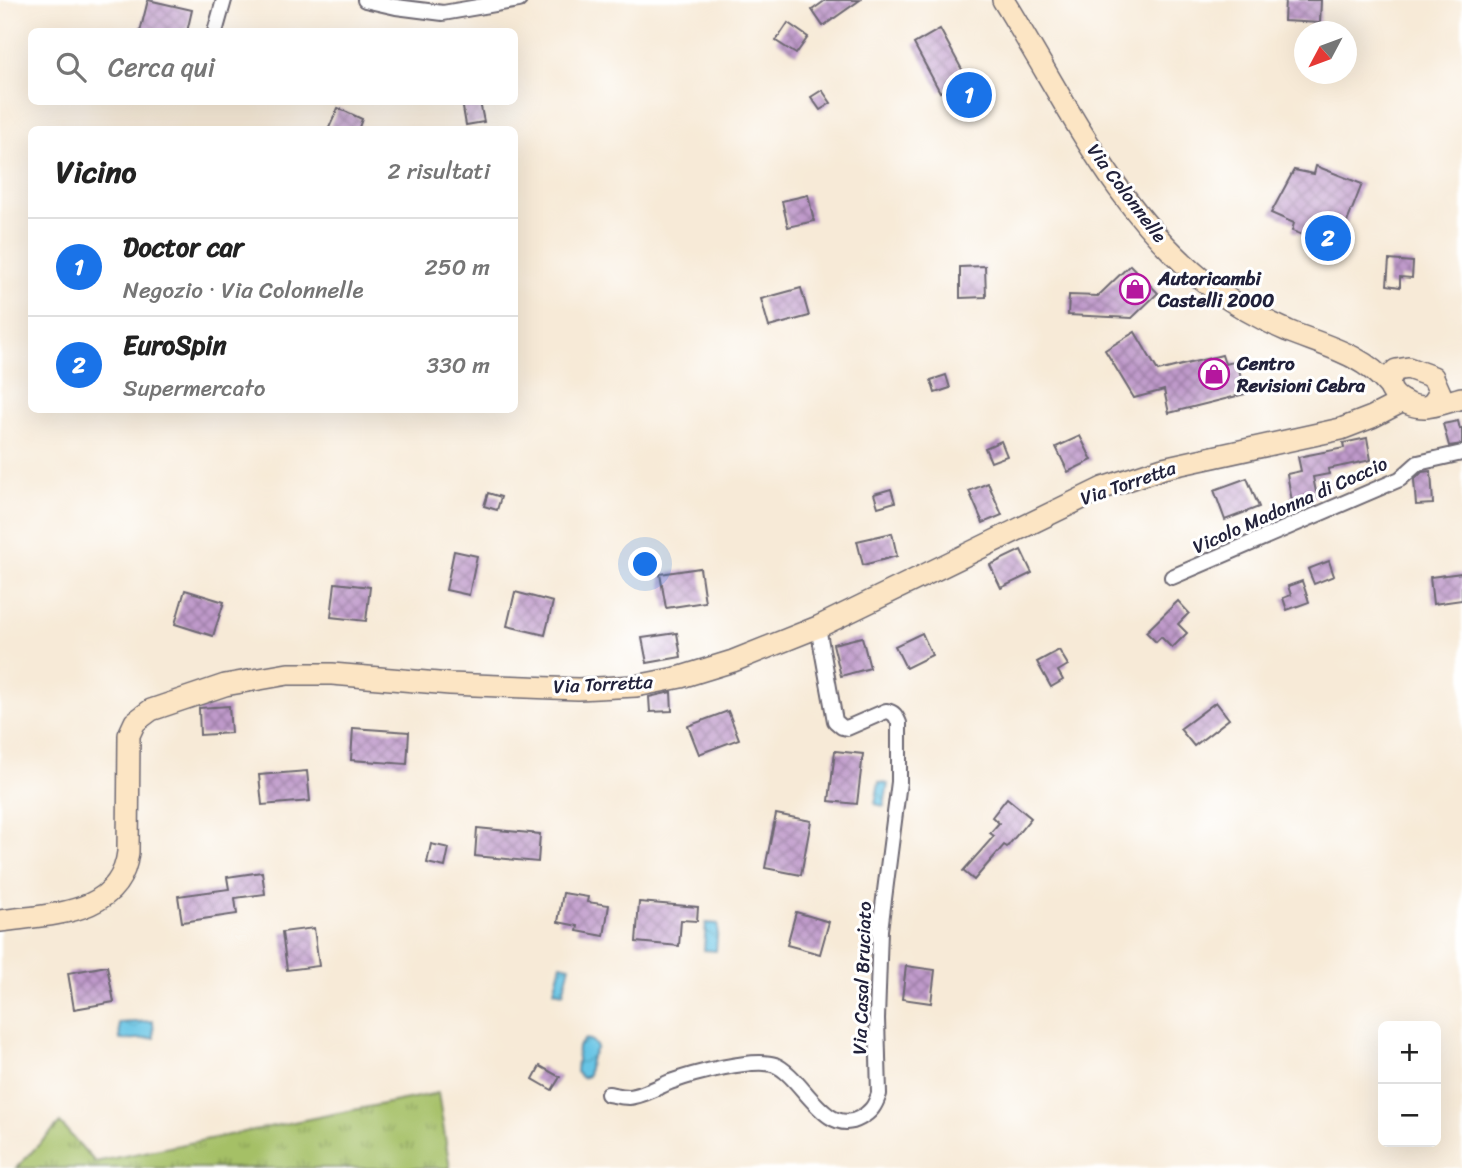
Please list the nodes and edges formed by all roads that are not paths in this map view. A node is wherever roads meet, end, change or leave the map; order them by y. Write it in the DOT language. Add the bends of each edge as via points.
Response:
graph roads {
  1 [pos="224,0"];
  2 [pos="365,0"];
  3 [pos="520,0"];
  4 [pos="1003,0"];
  5 [pos="216,28"];
  6 [pos="1433,377"];
  7 [pos="1391,382"];
  8 [pos="1462,388"];
  9 [pos="1462,398"];
  10 [pos="1427,407"];
  11 [pos="1462,453"];
  12 [pos="1172,577"];
  13 [pos="818,626"];
  14 [pos="0,922"];
  15 [pos="608,1094"];
  1 -- 5 [label="street"];
  2 -- 3 [label="street" via="443,13"];
  4 -- 7 [label="street, Via Colonnelle" via="1109,175 1174,254 1241,306 1360,361"];
  6 -- 7 [label="street, Via Colonnelle" via="1408,368"];
  6 -- 8 [label="street, Via Colonnelle"];
  6 -- 10 [label="street" via="1440,393"];
  7 -- 10 [label="street, Via Colonnelle"];
  7 -- 13 [label="street, Via Torretta" via="1372,417 1341,429 1174,465 1103,488"];
  9 -- 10 [label="street, Via Colonnelle"];
  11 -- 12 [label="street, Vicolo Madonna di Coccio" via="1418,463 1400,479"];
  13 -- 14 [label="street, Via Torretta" via="706,670 636,686 578,689 288,674 225,685 151,710 135,722 129,735 128,852 117,885 99,901 69,911"];
  13 -- 15 [label="street, Via Casal Bruciato" via="835,721 847,728 891,711 899,723 899,782 880,930 876,1105 855,1121 833,1119 791,1076 777,1065 760,1061 678,1079 630,1097"];
}
